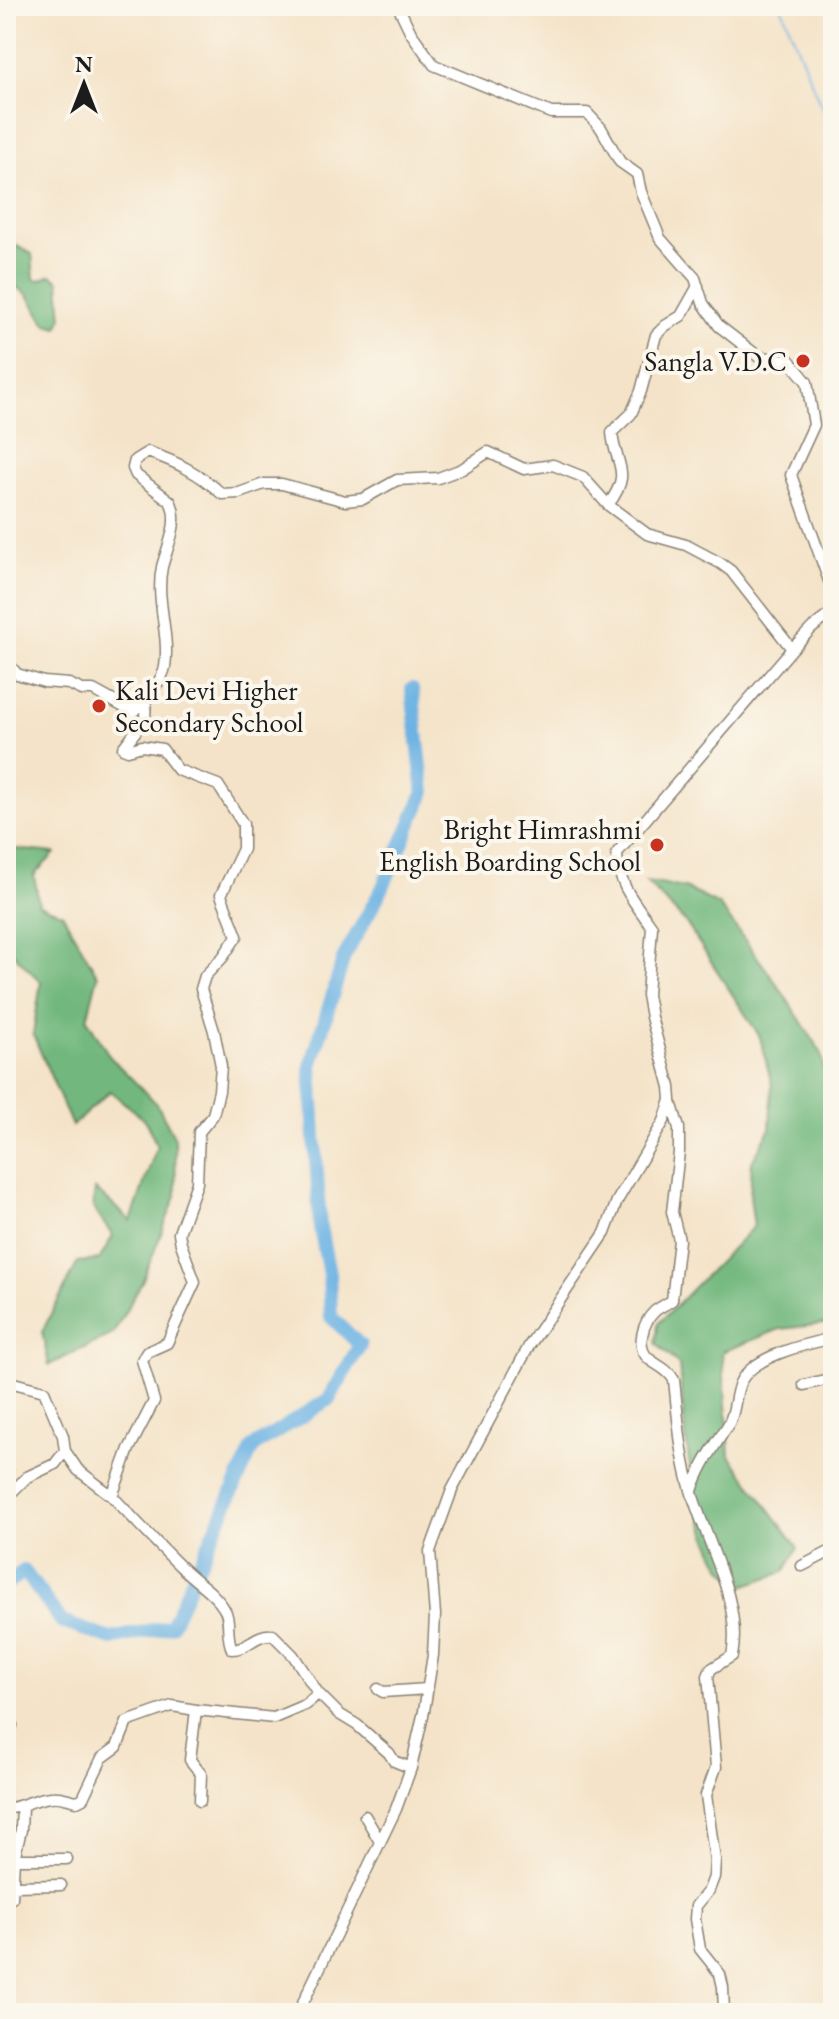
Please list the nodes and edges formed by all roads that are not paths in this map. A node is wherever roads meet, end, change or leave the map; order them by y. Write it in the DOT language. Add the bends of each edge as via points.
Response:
graph roads {
  1 [pos="398,6"];
  2 [pos="698,286"];
  3 [pos="608,505"];
  4 [pos="833,592"];
  5 [pos="833,612"];
  6 [pos="792,649"];
  7 [pos="6,661"];
  8 [pos="146,697"];
  9 [pos="671,1100"];
  10 [pos="833,1338"];
  11 [pos="833,1378"];
  12 [pos="6,1381"];
  13 [pos="804,1385"];
  14 [pos="65,1451"];
  15 [pos="691,1492"];
  16 [pos="112,1496"];
  17 [pos="6,1498"];
  18 [pos="833,1550"];
  19 [pos="802,1566"];
  20 [pos="378,1689"];
  21 [pos="427,1689"];
  22 [pos="318,1693"];
  23 [pos="196,1710"];
  24 [pos="6,1718"];
  25 [pos="6,1742"];
  26 [pos="411,1768"];
  27 [pos="200,1801"];
  28 [pos="22,1807"];
  29 [pos="6,1809"];
  30 [pos="365,1816"];
  31 [pos="379,1840"];
  32 [pos="14,1859"];
  33 [pos="67,1859"];
  34 [pos="61,1885"];
  35 [pos="298,2013"];
  36 [pos="690,2013"];
  37 [pos="722,2013"];
  1 -- 2 [label="street" via="434,65 551,113 587,113 595,119 620,162 640,179 660,238"];
  2 -- 3 [label="street" via="681,316 656,335 631,414 612,432 621,463 616,495"];
  2 -- 4 [label="street" via="719,326 759,357 789,360 807,382 814,425 791,475"];
  3 -- 6 [label="street" via="647,534 686,545 731,571"];
  3 -- 8 [label="street" via="583,477 553,465 524,469 488,452 438,478 397,480 363,499 345,501 282,484 222,494 199,474 148,452 135,460 136,475 173,507 160,589 165,670"];
  5 -- 6 [label="street"];
  6 -- 9 [label="street" via="617,853 617,871 626,892 652,927 647,995"];
  7 -- 8 [label="street" via="17,674 93,690 133,712"];
  8 -- 16 [label="street" via="145,719 123,748 162,749 178,770 218,785 245,836 221,895 237,936 201,989 221,1066 213,1115 199,1132 197,1183 179,1233 195,1282 167,1343 142,1360 154,1401"];
  9 -- 15 [label="street" via="679,1128 672,1212 679,1240 677,1263 672,1300 654,1312 641,1346 644,1355 674,1380"];
  9 -- 21 [label="street" via="605,1233 529,1346 452,1490 430,1551 435,1615"];
  10 -- 15 [label="street" via="748,1370 729,1423"];
  11 -- 13 [label="street"];
  12 -- 14 [label="street" via="44,1391"];
  14 -- 16 [label="street" via="78,1470"];
  14 -- 17 [label="street"];
  15 -- 37 [label="street" via="731,1610 732,1656 708,1676 716,1767 706,1795 715,1860 714,1877 696,1906 695,1919 700,1949 720,1974"];
  16 -- 22 [label="street" via="225,1609 232,1649 257,1636 273,1635"];
  18 -- 19 [label="street"];
  20 -- 21 [label="street"];
  21 -- 26 [label="street"];
  22 -- 23 [label="street" via="307,1704 274,1718"];
  22 -- 26 [label="street" via="394,1761"];
  23 -- 27 [label="street" via="190,1760 201,1774"];
  23 -- 28 [label="street" via="172,1706 127,1722 83,1798 48,1797"];
  24 -- 25 [label="street" via="12,1725"];
  26 -- 31 [label="street"];
  28 -- 29 [label="street"];
  28 -- 32 [label="street"];
  30 -- 31 [label="street"];
  31 -- 35 [label="street"];
  32 -- 33 [label="street"];
  32 -- 34 [label="street" via="12,1892"];
  36 -- 37 [label="street"];
}
